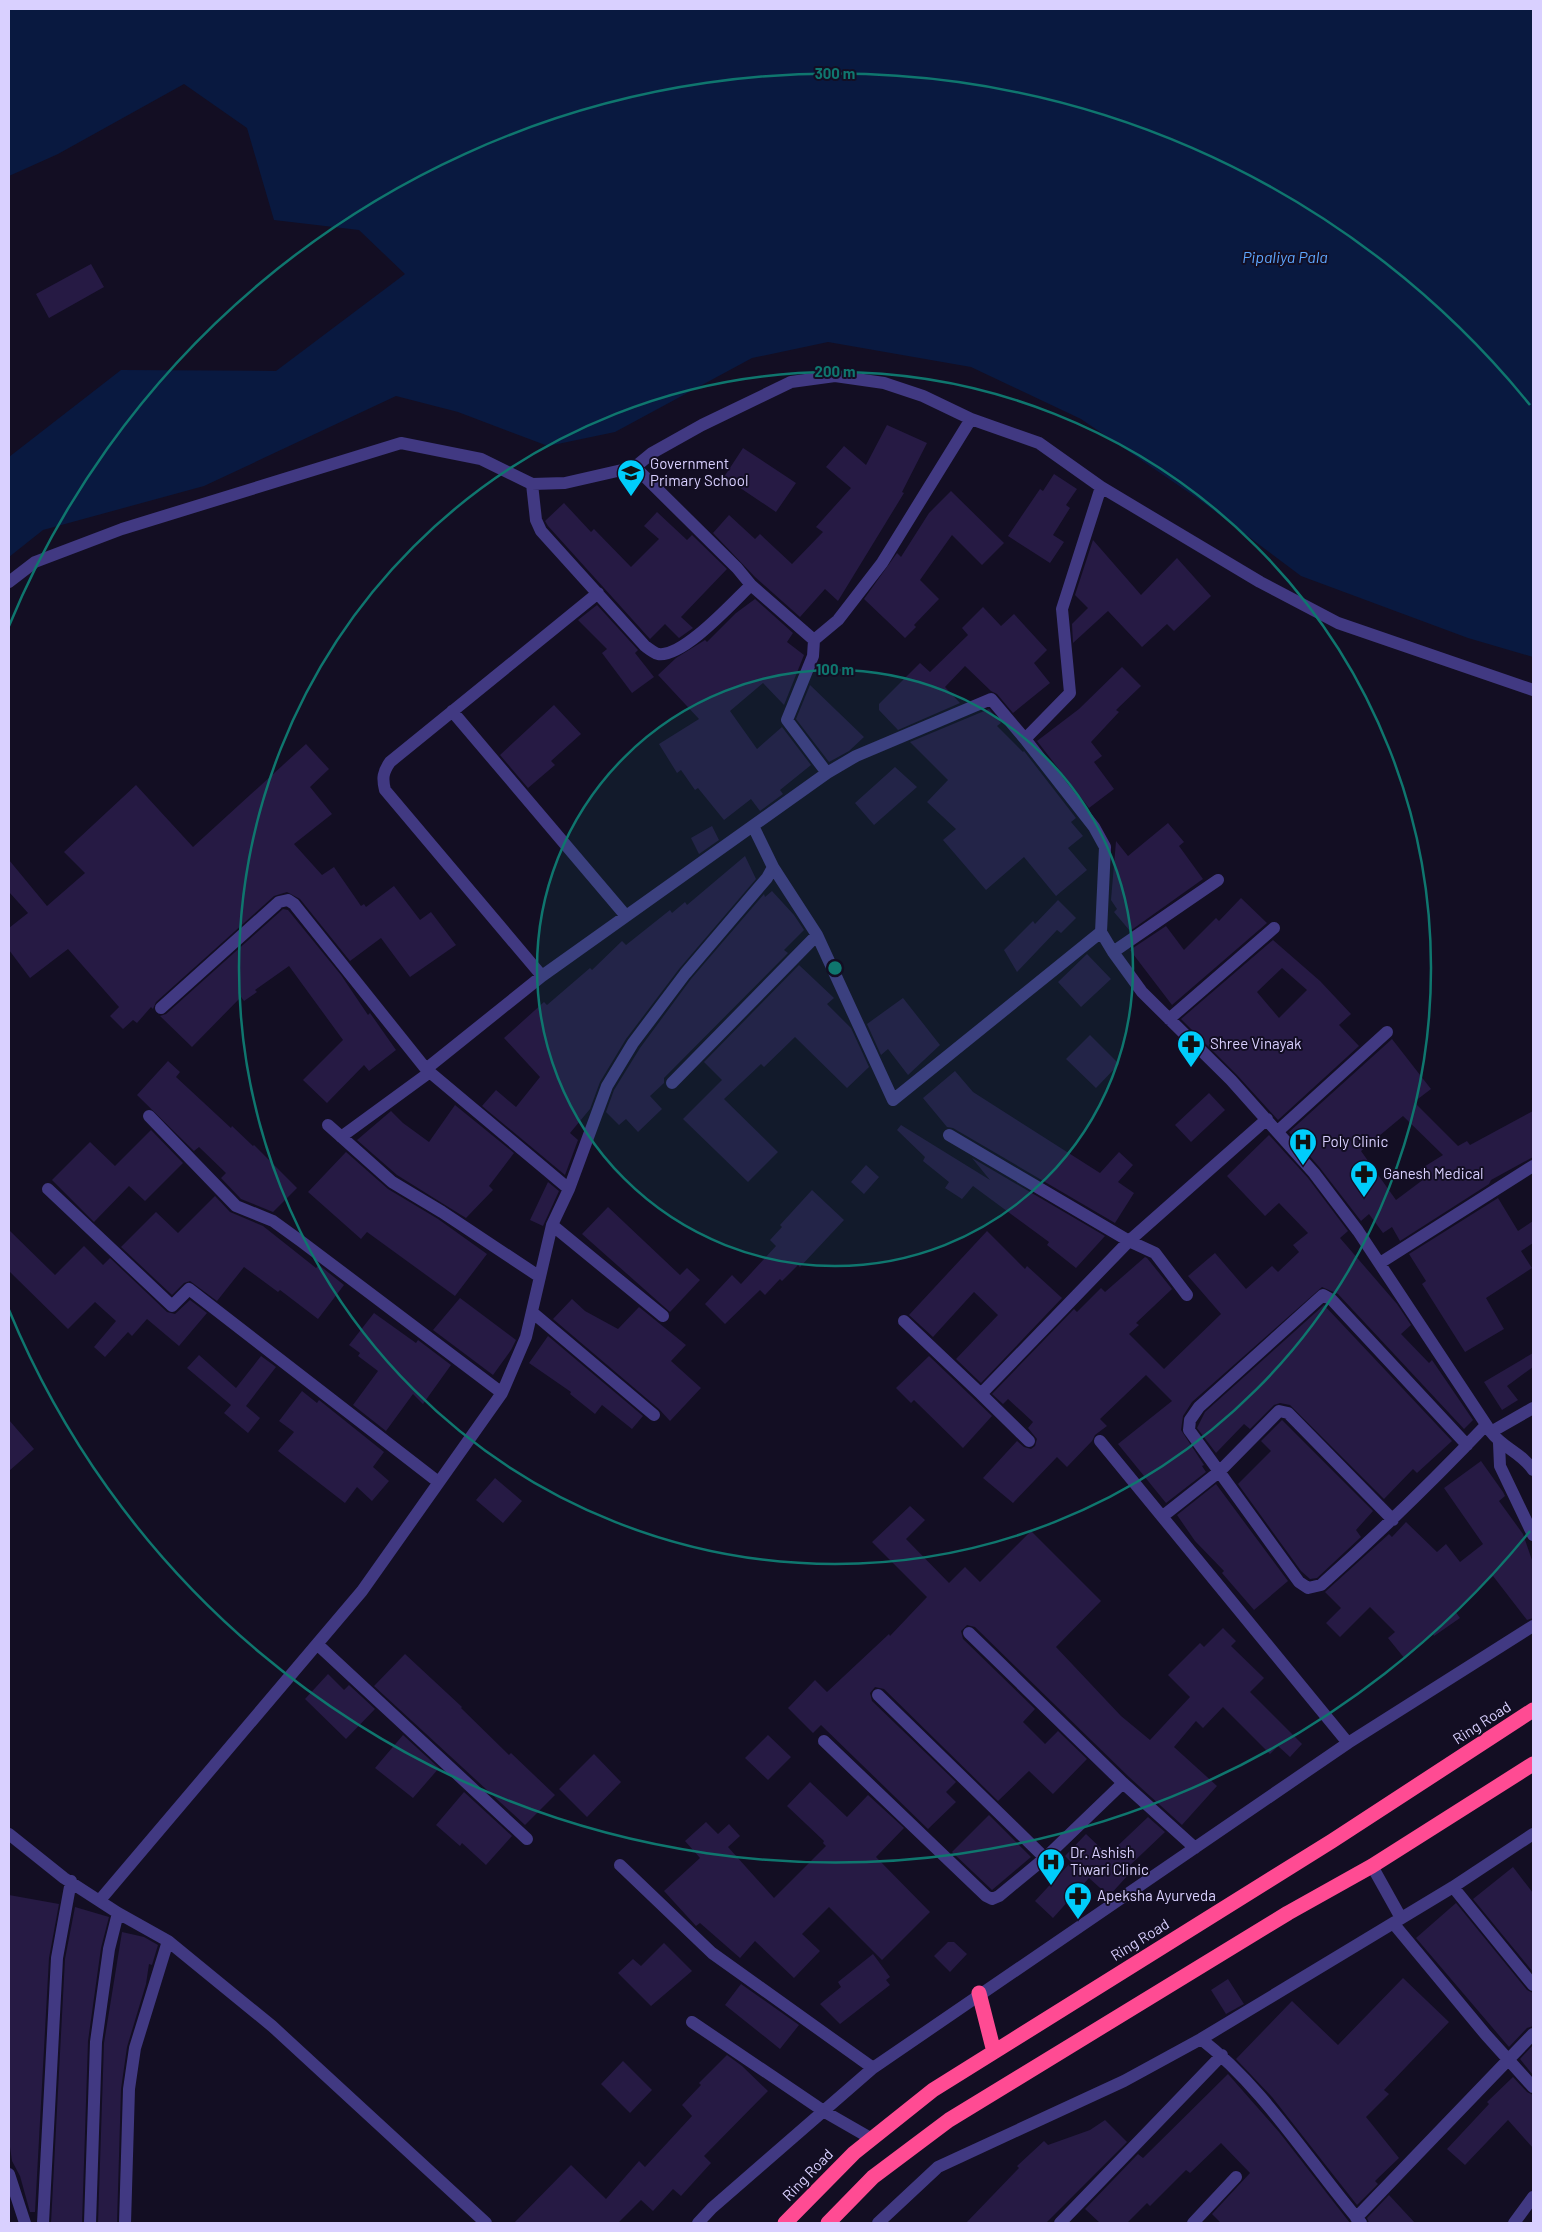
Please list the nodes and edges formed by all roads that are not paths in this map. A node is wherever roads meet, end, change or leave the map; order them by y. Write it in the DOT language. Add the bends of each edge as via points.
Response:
graph roads {
  1 [pos="971,419"];
  2 [pos="635,467"];
  3 [pos="532,484"];
  4 [pos="1101,487"];
  5 [pos="9,582"];
  6 [pos="751,585"];
  7 [pos="598,593"];
  8 [pos="814,640"];
  9 [pos="1533,690"];
  10 [pos="452,711"];
  11 [pos="1025,739"];
  12 [pos="827,773"];
  13 [pos="753,826"];
  14 [pos="772,867"];
  15 [pos="1218,880"];
  16 [pos="626,916"];
  17 [pos="1274,928"];
  18 [pos="1101,932"];
  19 [pos="817,935"];
  20 [pos="1113,952"];
  21 [pos="542,976"];
  22 [pos="161,1008"];
  23 [pos="1169,1019"];
  24 [pos="1387,1032"];
  25 [pos="428,1071"];
  26 [pos="672,1083"];
  27 [pos="149,1116"];
  28 [pos="1267,1119"];
  29 [pos="328,1125"];
  30 [pos="1278,1132"];
  31 [pos="949,1135"];
  32 [pos="341,1137"];
  33 [pos="1533,1166"];
  34 [pos="48,1189"];
  35 [pos="569,1189"];
  36 [pos="552,1225"];
  37 [pos="1130,1241"];
  38 [pos="1380,1263"];
  39 [pos="540,1277"];
  40 [pos="1187,1295"];
  41 [pos="532,1312"];
  42 [pos="663,1316"];
  43 [pos="904,1321"];
  44 [pos="502,1393"];
  45 [pos="982,1394"];
  46 [pos="1533,1408"];
  47 [pos="654,1415"];
  48 [pos="1492,1433"];
  49 [pos="1100,1440"];
  50 [pos="1029,1441"];
  51 [pos="1467,1445"];
  52 [pos="1533,1470"];
  53 [pos="1220,1471"];
  54 [pos="438,1482"];
  55 [pos="1162,1516"];
  56 [pos="1393,1520"];
  57 [pos="1533,1535"];
  58 [pos="1533,1626"];
  59 [pos="969,1633"];
  60 [pos="317,1644"];
  61 [pos="878,1695"];
  62 [pos="1533,1710"];
  63 [pos="824,1741"];
  64 [pos="1348,1743"];
  65 [pos="1533,1764"];
  66 [pos="1124,1784"];
  67 [pos="9,1834"];
  68 [pos="1533,1834"];
  69 [pos="527,1839"];
  70 [pos="1195,1848"];
  71 [pos="1045,1858"];
  72 [pos="620,1865"];
  73 [pos="1372,1866"];
  74 [pos="71,1881"];
  75 [pos="1453,1887"];
  76 [pos="100,1900"];
  77 [pos="118,1913"];
  78 [pos="1397,1921"];
  79 [pos="168,1941"];
  80 [pos="1533,1985"];
  81 [pos="980,1993"];
  82 [pos="692,2022"];
  83 [pos="1533,2034"];
  84 [pos="1201,2039"];
  85 [pos="994,2052"];
  86 [pos="1222,2056"];
  87 [pos="1508,2060"];
  88 [pos="873,2068"];
  89 [pos="1533,2087"];
  90 [pos="825,2112"];
  91 [pos="872,2139"];
  92 [pos="9,2174"];
  93 [pos="1236,2177"];
  94 [pos="1533,2197"];
  95 [pos="1358,2221"];
  96 [pos="25,2223"];
  97 [pos="42,2223"];
  98 [pos="90,2223"];
  99 [pos="125,2223"];
  100 [pos="486,2223"];
  101 [pos="698,2223"];
  102 [pos="785,2223"];
  103 [pos="828,2223"];
  104 [pos="878,2223"];
  105 [pos="1060,2223"];
  106 [pos="1193,2223"];
  107 [pos="1514,2223"];
  1 -- 2 [label="street" via="923,396 884,383 835,376 791,382 702,425 652,453"];
  1 -- 4 [label="street" via="1039,443"];
  1 -- 8 [label="street" via="882,563 838,620"];
  2 -- 3 [label="street" via="566,483"];
  2 -- 6 [label="street"];
  3 -- 5 [label="street" via="481,459 402,443 122,529 35,562"];
  3 -- 7 [label="street" via="538,525"];
  4 -- 9 [label="street" via="1260,582 1338,623"];
  4 -- 11 [label="street" via="1062,610 1070,693"];
  6 -- 7 [label="street" via="685,645 669,653 657,654 645,646"];
  6 -- 8 [label="street"];
  7 -- 10 [label="street"];
  8 -- 12 [label="street" via="813,656 787,720"];
  10 -- 16 [label="street"];
  10 -- 21 [label="street" via="390,762 382,780 385,790"];
  11 -- 12 [label="street" via="992,699 856,756"];
  11 -- 18 [label="street" via="1094,827 1105,847"];
  12 -- 13 [label="street"];
  13 -- 14 [label="street"];
  13 -- 16 [label="street"];
  14 -- 19 [label="street"];
  14 -- 35 [label="street" via="767,878 685,974 633,1043 607,1086"];
  15 -- 20 [label="street"];
  16 -- 21 [label="street"];
  17 -- 23 [label="street"];
  18 -- 19 [label="street" via="892,1100"];
  18 -- 20 [label="street"];
  19 -- 26 [label="street"];
  20 -- 23 [label="street" via="1142,992"];
  21 -- 25 [label="street"];
  22 -- 25 [label="street" via="278,902 288,900"];
  23 -- 28 [label="street"];
  24 -- 30 [label="street"];
  25 -- 32 [label="street"];
  25 -- 35 [label="street"];
  27 -- 44 [label="street" via="236,1206 273,1222 295,1237"];
  28 -- 30 [label="street"];
  28 -- 37 [label="street"];
  29 -- 32 [label="street"];
  30 -- 38 [label="street" via="1314,1173"];
  31 -- 37 [label="street"];
  32 -- 39 [label="street" via="392,1182"];
  33 -- 38 [label="street"];
  34 -- 54 [label="street" via="172,1306 189,1289"];
  35 -- 36 [label="street"];
  36 -- 39 [label="street"];
  36 -- 42 [label="street"];
  37 -- 40 [label="street" via="1155,1253"];
  37 -- 45 [label="street"];
  38 -- 48 [label="street"];
  39 -- 41 [label="street"];
  41 -- 44 [label="street" via="526,1337"];
  41 -- 47 [label="street"];
  43 -- 45 [label="street"];
  44 -- 54 [label="street"];
  45 -- 50 [label="street"];
  46 -- 48 [label="street"];
  48 -- 51 [label="street"];
  48 -- 52 [label="street"];
  48 -- 57 [label="street" via="1500,1466"];
  49 -- 55 [label="street"];
  51 -- 53 [label="street" via="1332,1300 1323,1295 1199,1407 1190,1420 1189,1430"];
  51 -- 56 [label="street"];
  53 -- 55 [label="street"];
  53 -- 56 [label="street" via="1279,1411 1288,1413"];
  53 -- 56 [label="street" via="1299,1582 1308,1588 1321,1585"];
  54 -- 60 [label="street" via="362,1591"];
  55 -- 64 [label="street"];
  58 -- 64 [label="street"];
  59 -- 66 [label="street"];
  60 -- 69 [label="street"];
  60 -- 76 [label="street"];
  61 -- 71 [label="street"];
  62 -- 85 [label="highway, Ring Road" via="1332,1841"];
  63 -- 71 [label="street" via="986,1896 992,1899 999,1896"];
  64 -- 70 [label="street"];
  65 -- 73 [label="highway"];
  66 -- 70 [label="street"];
  66 -- 71 [label="street"];
  67 -- 74 [label="street"];
  68 -- 75 [label="street"];
  70 -- 81 [label="street"];
  72 -- 88 [label="street" via="712,1953"];
  73 -- 78 [label="street"];
  73 -- 103 [label="highway" via="1288,1913 949,2120 872,2177"];
  74 -- 76 [label="street"];
  74 -- 97 [label="street" via="57,1958"];
  75 -- 78 [label="street"];
  75 -- 80 [label="street"];
  76 -- 77 [label="street"];
  77 -- 79 [label="street"];
  77 -- 98 [label="street" via="109,1949 96,2042"];
  78 -- 84 [label="street"];
  78 -- 87 [label="street"];
  79 -- 99 [label="street" via="135,2048 129,2089"];
  79 -- 100 [label="street" via="272,2026"];
  81 -- 85 [label="highway"];
  81 -- 88 [label="street"];
  82 -- 90 [label="street"];
  83 -- 87 [label="street"];
  84 -- 86 [label="street"];
  84 -- 104 [label="street" via="1124,2081 938,2167"];
  85 -- 91 [label="highway, Ring Road" via="933,2090"];
  86 -- 95 [label="street" via="1313,2160"];
  86 -- 105 [label="street"];
  87 -- 89 [label="street"];
  87 -- 95 [label="street"];
  88 -- 90 [label="street"];
  90 -- 91 [label="street"];
  90 -- 101 [label="street"];
  91 -- 102 [label="highway, Ring Road"];
  92 -- 96 [label="street"];
  93 -- 106 [label="street"];
  94 -- 107 [label="street"];
}
